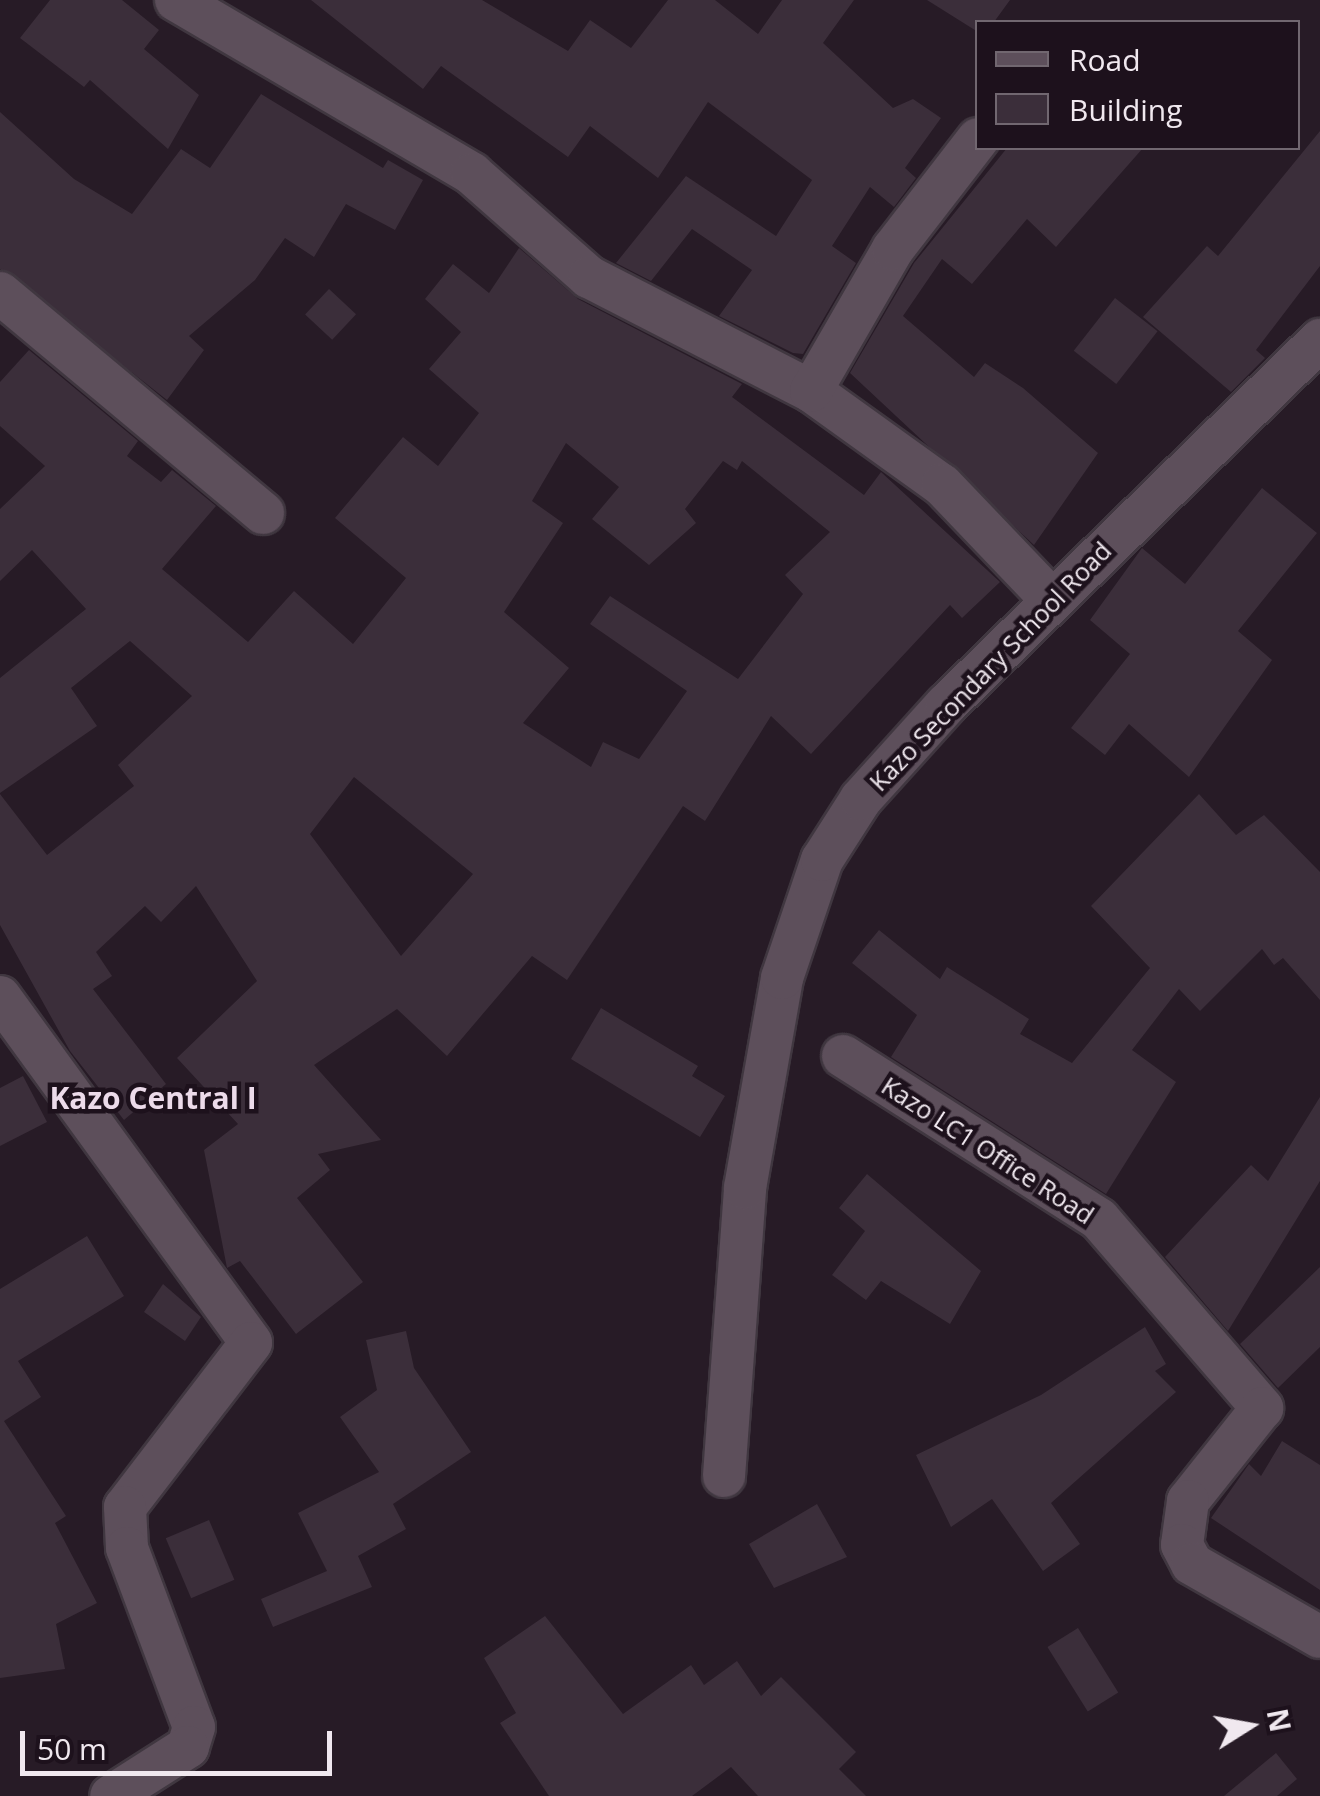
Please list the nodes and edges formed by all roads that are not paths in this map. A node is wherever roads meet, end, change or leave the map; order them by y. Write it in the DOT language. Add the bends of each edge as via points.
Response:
graph roads {
  1 [pos="176,0"];
  2 [pos="975,143"];
  3 [pos="0,294"];
  4 [pos="1320,340"];
  5 [pos="810,390"];
  6 [pos="263,513"];
  7 [pos="1050,598"];
  8 [pos="0,997"];
  9 [pos="843,1056"];
  10 [pos="724,1476"];
  11 [pos="1320,1637"];
  12 [pos="111,1796"];
  1 -- 5 [label="street" via="472,174 589,277"];
  2 -- 5 [label="street" via="893,249"];
  3 -- 6 [label="street"];
  4 -- 7 [label="street, Kazo Secondary School Road"];
  5 -- 7 [label="street" via="942,485"];
  7 -- 10 [label="street, Kazo Secondary School Road" via="860,799 801,910 745,1188"];
  8 -- 12 [label="street" via="251,1341 125,1507 127,1548 194,1726 188,1748"];
  9 -- 11 [label="street, Kazo LC1 Office Road" via="1100,1219 1262,1408 1188,1502 1182,1545 1192,1564"];
}
